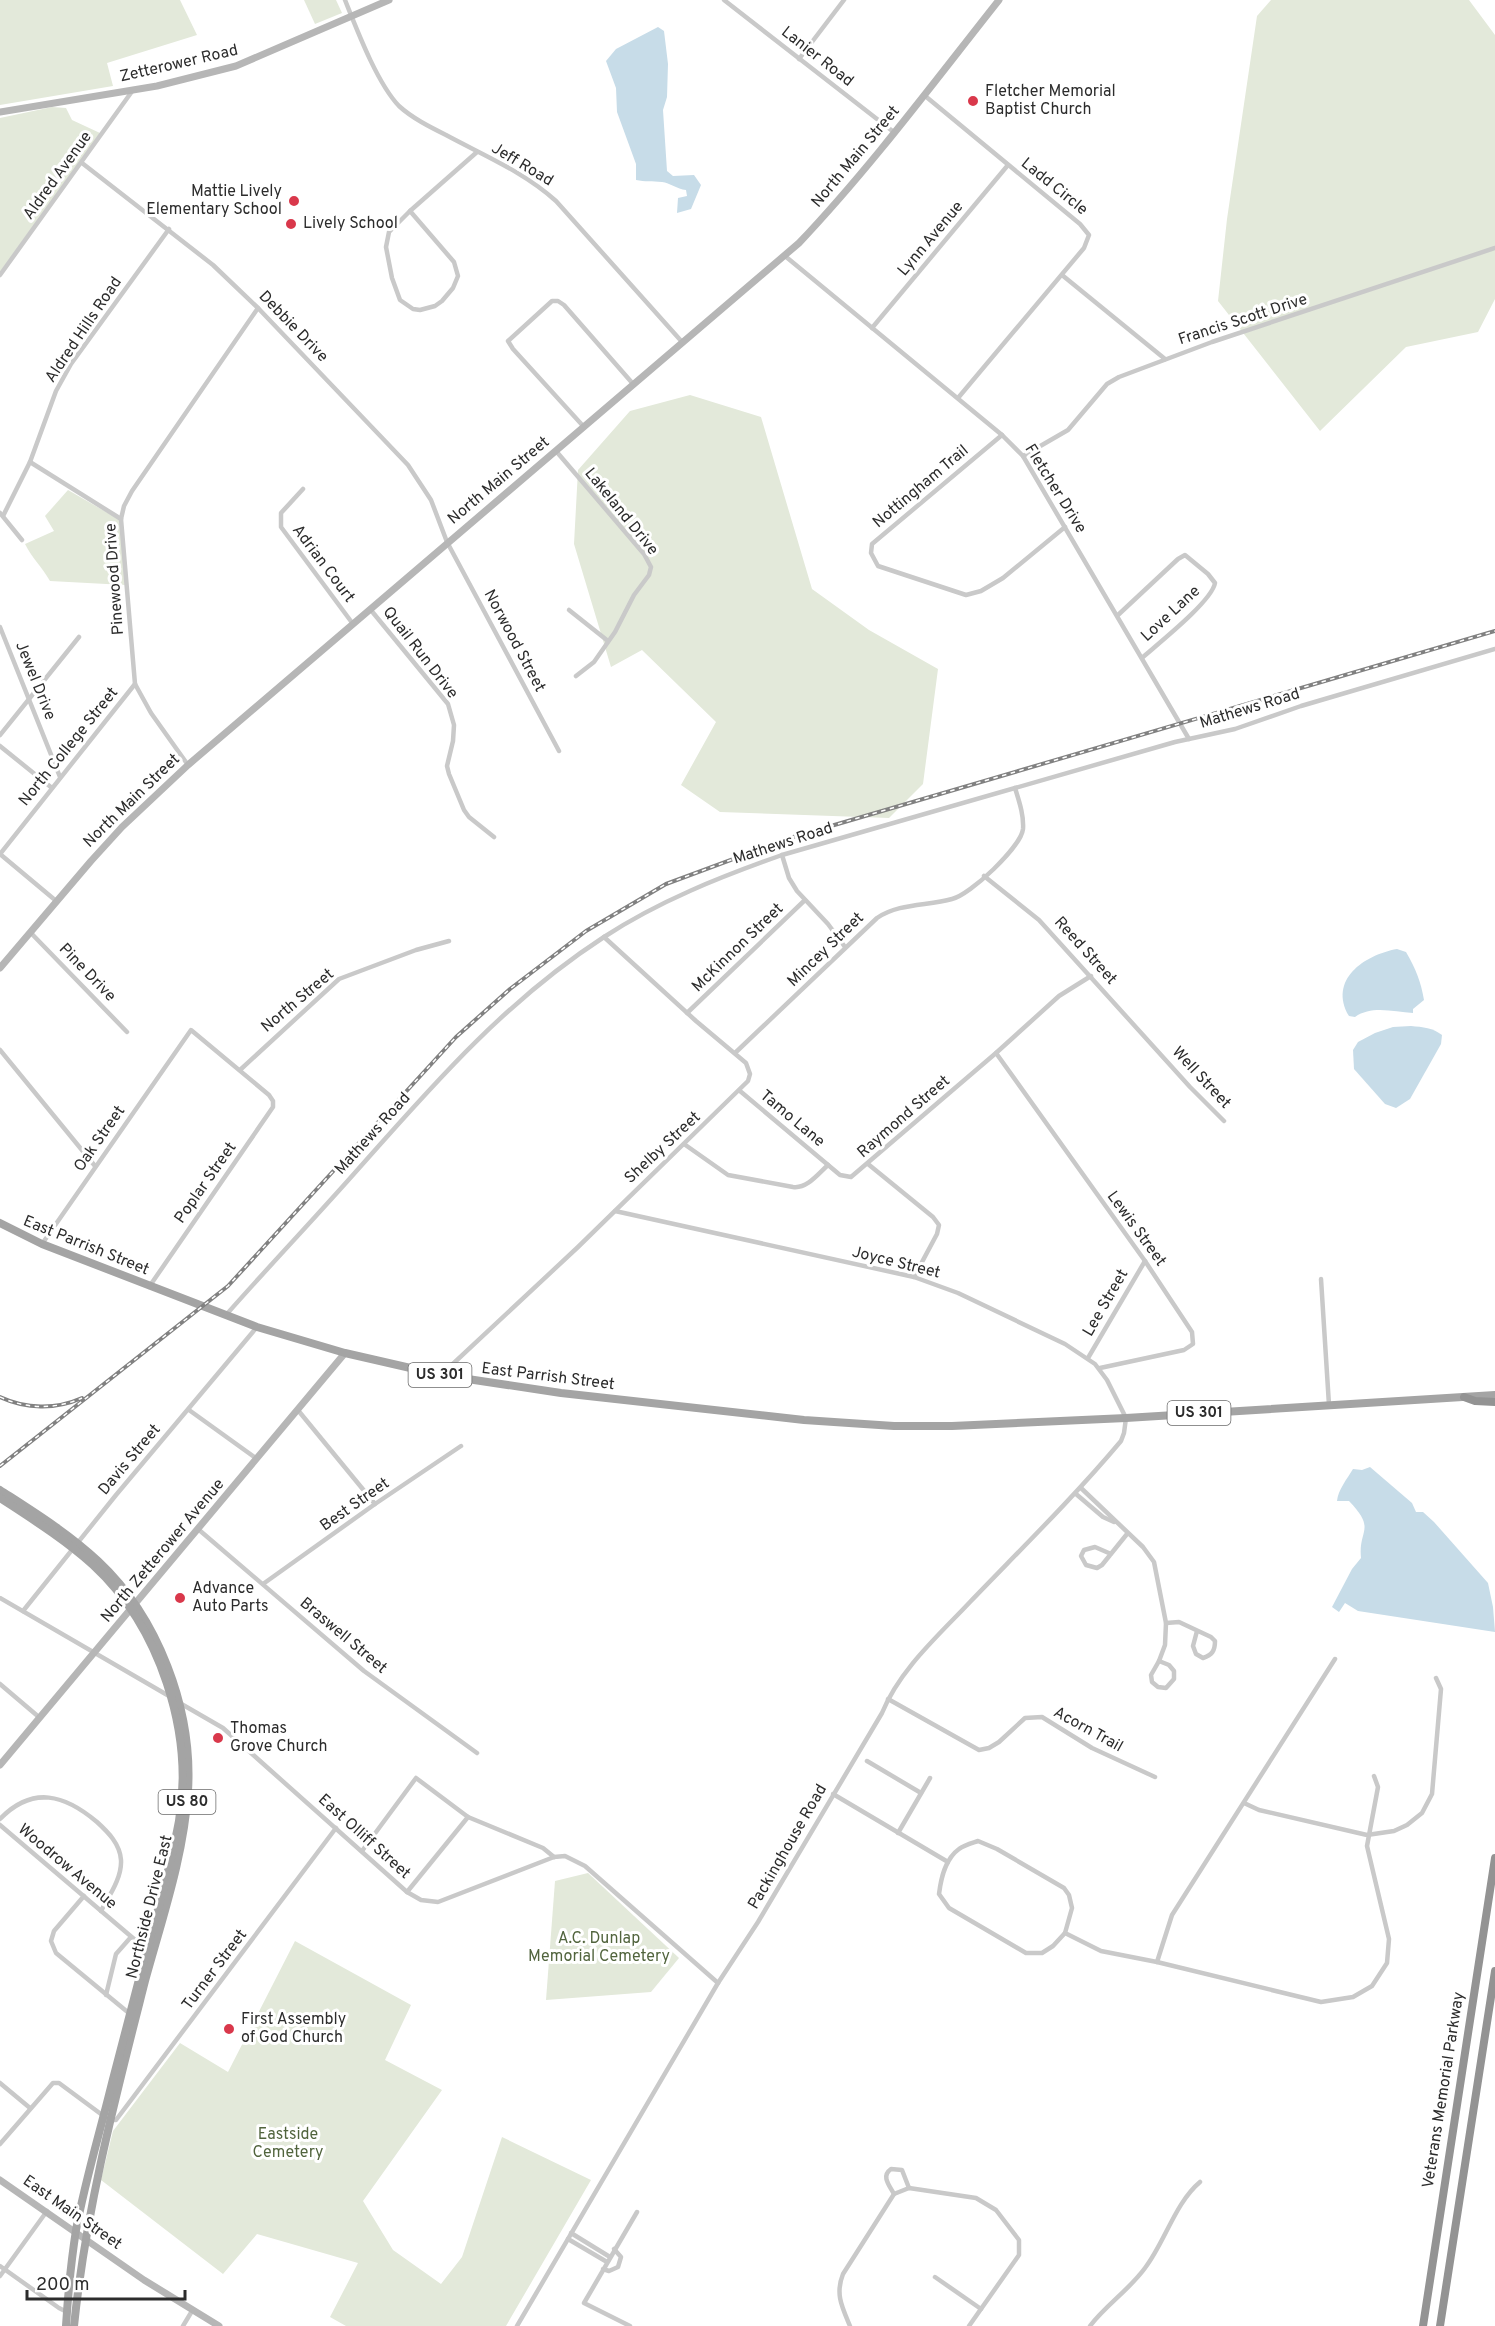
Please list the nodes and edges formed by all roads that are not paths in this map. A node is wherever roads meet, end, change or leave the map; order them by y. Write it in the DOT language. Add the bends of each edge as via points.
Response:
graph roads {
  1 [pos="345,0"];
  2 [pos="388,0"];
  3 [pos="724,0"];
  4 [pos="844,0"];
  5 [pos="996,1"];
  6 [pos="351,16"];
  7 [pos="799,59"];
  8 [pos="134,90"];
  9 [pos="924,95"];
  10 [pos="0,112"];
  11 [pos="895,133"];
  12 [pos="477,152"];
  13 [pos="82,164"];
  14 [pos="1008,165"];
  15 [pos="410,211"];
  16 [pos="169,229"];
  17 [pos="1495,248"];
  18 [pos="784,256"];
  19 [pos="0,275"];
  20 [pos="1062,275"];
  21 [pos="258,308"];
  22 [pos="872,328"];
  23 [pos="682,343"];
  24 [pos="1165,359"];
  25 [pos="634,385"];
  26 [pos="958,398"];
  27 [pos="584,427"];
  28 [pos="1002,435"];
  29 [pos="556,451"];
  30 [pos="1023,456"];
  31 [pos="30,462"];
  32 [pos="303,489"];
  33 [pos="1,515"];
  34 [pos="121,519"];
  35 [pos="1065,527"];
  36 [pos="21,540"];
  37 [pos="447,542"];
  38 [pos="370,609"];
  39 [pos="569,610"];
  40 [pos="1118,615"];
  41 [pos="353,624"];
  42 [pos="0,627"];
  43 [pos="79,637"];
  44 [pos="608,641"];
  45 [pos="1495,649"];
  46 [pos="1143,657"];
  47 [pos="576,676"];
  48 [pos="135,684"];
  49 [pos="30,698"];
  50 [pos="0,735"];
  51 [pos="1189,739"];
  52 [pos="0,746"];
  53 [pos="559,751"];
  54 [pos="188,765"];
  55 [pos="60,777"];
  56 [pos="1015,788"];
  57 [pos="52,789"];
  58 [pos="494,837"];
  59 [pos="0,854"];
  60 [pos="782,855"];
  61 [pos="984,876"];
  62 [pos="55,900"];
  63 [pos="805,900"];
  64 [pos="30,932"];
  65 [pos="604,937"];
  66 [pos="449,941"];
  67 [pos="844,947"];
  68 [pos="0,968"];
  69 [pos="1091,976"];
  70 [pos="687,1013"];
  71 [pos="126,1032"];
  72 [pos="0,1050"];
  73 [pos="1160,1051"];
  74 [pos="735,1053"];
  75 [pos="996,1053"];
  76 [pos="240,1070"];
  77 [pos="740,1091"];
  78 [pos="1224,1121"];
  79 [pos="684,1144"];
  80 [pos="868,1164"];
  81 [pos="828,1165"];
  82 [pos="95,1166"];
  83 [pos="615,1211"];
  84 [pos="0,1223"];
  85 [pos="42,1244"];
  86 [pos="1145,1261"];
  87 [pos="914,1277"];
  88 [pos="1321,1279"];
  89 [pos="149,1287"];
  90 [pos="226,1315"];
  91 [pos="257,1327"];
  92 [pos="345,1353"];
  93 [pos="1088,1358"];
  94 [pos="1100,1368"];
  95 [pos="441,1375"];
  96 [pos="1495,1395"];
  97 [pos="1464,1397"];
  98 [pos="1495,1402"];
  99 [pos="1329,1405"];
  100 [pos="297,1409"];
  101 [pos="189,1410"];
  102 [pos="1126,1418"];
  103 [pos="460,1446"];
  104 [pos="257,1459"];
  105 [pos="1081,1488"];
  106 [pos="0,1490"];
  107 [pos="1076,1494"];
  108 [pos="0,1498"];
  109 [pos="375,1504"];
  110 [pos="1116,1523"];
  111 [pos="198,1529"];
  112 [pos="1127,1534"];
  113 [pos="75,1545"];
  114 [pos="1111,1554"];
  115 [pos="263,1584"];
  116 [pos="0,1598"];
  117 [pos="133,1608"];
  118 [pos="23,1611"];
  119 [pos="1166,1623"];
  120 [pos="1197,1631"];
  121 [pos="96,1653"];
  122 [pos="1335,1659"];
  123 [pos="1159,1661"];
  124 [pos="1436,1678"];
  125 [pos="0,1684"];
  126 [pos="171,1697"];
  127 [pos="888,1699"];
  128 [pos="179,1702"];
  129 [pos="40,1718"];
  130 [pos="477,1753"];
  131 [pos="867,1761"];
  132 [pos="0,1765"];
  133 [pos="1374,1776"];
  134 [pos="1155,1777"];
  135 [pos="930,1778"];
  136 [pos="921,1793"];
  137 [pos="833,1794"];
  138 [pos="1245,1803"];
  139 [pos="468,1817"];
  140 [pos="0,1819"];
  141 [pos="0,1825"];
  142 [pos="336,1828"];
  143 [pos="898,1833"];
  144 [pos="1368,1835"];
  145 [pos="362,1851"];
  146 [pos="554,1857"];
  147 [pos="1495,1858"];
  148 [pos="948,1862"];
  149 [pos="407,1892"];
  150 [pos="84,1896"];
  151 [pos="101,1911"];
  152 [pos="1065,1933"];
  153 [pos="131,1937"];
  154 [pos="147,1950"];
  155 [pos="1158,1962"];
  156 [pos="1495,1971"];
  157 [pos="718,1983"];
  158 [pos="106,1995"];
  159 [pos="133,2016"];
  160 [pos="0,2083"];
  161 [pos="30,2108"];
  162 [pos="106,2118"];
  163 [pos="0,2144"];
  164 [pos="0,2180"];
  165 [pos="1200,2182"];
  166 [pos="909,2188"];
  167 [pos="894,2194"];
  168 [pos="47,2211"];
  169 [pos="637,2212"];
  170 [pos="76,2231"];
  171 [pos="571,2234"];
  172 [pos="85,2239"];
  173 [pos="568,2239"];
  174 [pos="615,2249"];
  175 [pos="608,2260"];
  176 [pos="2,2268"];
  177 [pos="603,2270"];
  178 [pos="0,2276"];
  179 [pos="935,2277"];
  180 [pos="981,2309"];
  181 [pos="192,2311"];
  182 [pos="71,2312"];
  183 [pos="66,2326"];
  184 [pos="74,2326"];
  185 [pos="183,2326"];
  186 [pos="219,2326"];
  187 [pos="517,2326"];
  188 [pos="630,2326"];
  189 [pos="850,2326"];
  190 [pos="969,2326"];
  191 [pos="1090,2326"];
  192 [pos="1423,2326"];
  193 [pos="1440,2326"];
  1 -- 6 [label="street, Jeff Road"];
  2 -- 6 [label="street, Zetterower Road"];
  3 -- 7 [label="street, Lanier Road"];
  4 -- 7 [label="street"];
  5 -- 9 [label="street, North Main Street"];
  6 -- 8 [label="street, Zetterower Road" via="236,66"];
  6 -- 12 [label="street, Jeff Road" via="387,91 398,105"];
  7 -- 11 [label="street, Lanier Road"];
  8 -- 10 [label="street, Zetterower Road"];
  8 -- 13 [label="street, Aldred Avenue"];
  9 -- 11 [label="street, North Main Street"];
  9 -- 14 [label="street, Ladd Circle"];
  11 -- 18 [label="street, North Main Street" via="835,205"];
  12 -- 15 [label="street"];
  12 -- 23 [label="street, Jeff Road" via="549,194"];
  13 -- 16 [label="street, Debbie Drive"];
  13 -- 19 [label="street, Aldred Avenue"];
  14 -- 20 [label="street, Ladd Circle" via="1089,235 1084,248"];
  14 -- 22 [label="street, Lynn Avenue"];
  15 -- 15 [label="street" via="388,232 386,247 400,300 420,310 442,301 458,276 454,262"];
  16 -- 21 [label="street, Debbie Drive"];
  16 -- 31 [label="street, Aldred Hills Road" via="71,364 56,391"];
  17 -- 24 [label="street, Francis Scott Drive"];
  18 -- 22 [label="street, Fletcher Drive"];
  18 -- 23 [label="street, North Main Street"];
  20 -- 24 [label="street"];
  20 -- 26 [label="street, Ladd Circle"];
  21 -- 34 [label="street, Pinewood Drive" via="132,492"];
  21 -- 37 [label="street, Debbie Drive" via="408,465 431,500"];
  22 -- 26 [label="street, Fletcher Drive"];
  23 -- 25 [label="street, North Main Street"];
  24 -- 30 [label="street, Francis Scott Drive" via="1112,380 1068,430"];
  25 -- 27 [label="street, North Main Street"];
  25 -- 27 [label="street" via="564,305 552,301 508,341"];
  26 -- 28 [label="street, Fletcher Drive"];
  27 -- 29 [label="street, North Main Street"];
  28 -- 30 [label="street, Fletcher Drive"];
  28 -- 35 [label="street, Nottingham Trail" via="872,543 871,554 878,566 966,595 1003,578"];
  29 -- 37 [label="street, North Main Street"];
  29 -- 44 [label="street, Lakeland Drive" via="651,567 650,575"];
  30 -- 35 [label="street, Fletcher Drive"];
  31 -- 33 [label="street, Aldred Hills Road"];
  31 -- 34 [label="street"];
  32 -- 41 [label="street, Adrian Court" via="281,513 280,527"];
  33 -- 36 [label="street"];
  34 -- 48 [label="street, Pinewood Drive"];
  35 -- 40 [label="street, Fletcher Drive"];
  37 -- 38 [label="street, North Main Street"];
  37 -- 53 [label="street, Norwood Street"];
  38 -- 41 [label="street, North Main Street"];
  38 -- 58 [label="street, Quail Run Drive" via="448,704 454,725 449,774 469,817"];
  39 -- 44 [label="street"];
  40 -- 46 [label="street, Fletcher Drive"];
  40 -- 46 [label="street, Love Lane" via="1185,555 1215,583 1204,602"];
  41 -- 54 [label="street, North Main Street"];
  42 -- 49 [label="street, Jewel Drive"];
  43 -- 49 [label="street"];
  44 -- 47 [label="street, Lakeland Drive" via="594,662"];
  45 -- 51 [label="street, Mathews Road" via="1235,729"];
  46 -- 51 [label="street, Fletcher Drive"];
  48 -- 54 [label="street, Pinewood Drive"];
  48 -- 55 [label="street, North College Street"];
  49 -- 50 [label="street"];
  49 -- 55 [label="street, Jewel Drive"];
  51 -- 56 [label="street, Mathews Road"];
  52 -- 57 [label="street"];
  54 -- 62 [label="street, North Main Street" via="122,827"];
  55 -- 57 [label="street, North College Street"];
  56 -- 60 [label="street, Mathews Road"];
  56 -- 61 [label="street, Mincey Street" via="1022,814 1021,835"];
  57 -- 59 [label="street, North College Street"];
  59 -- 62 [label="street"];
  60 -- 63 [label="street" via="789,878"];
  60 -- 65 [label="street, Mathews Road" via="680,895"];
  61 -- 67 [label="street, Mincey Street" via="955,898 884,913"];
  61 -- 69 [label="street, Reed Street" via="1039,920"];
  62 -- 64 [label="street, North Main Street"];
  63 -- 67 [label="street"];
  63 -- 70 [label="street, McKinnon Street"];
  64 -- 68 [label="street, North Main Street"];
  64 -- 71 [label="street, Pine Drive"];
  65 -- 70 [label="street"];
  65 -- 90 [label="street, Mathews Road" via="527,994 465,1051"];
  66 -- 76 [label="street, North Street" via="339,979"];
  67 -- 74 [label="street, Mincey Street"];
  69 -- 73 [label="street, Reed Street"];
  69 -- 75 [label="street, Raymond Street" via="1059,996"];
  70 -- 74 [label="street"];
  72 -- 82 [label="street"];
  73 -- 78 [label="street, Well Street"];
  74 -- 77 [label="street" via="746,1063 750,1074"];
  75 -- 80 [label="street, Raymond Street"];
  75 -- 86 [label="street, Lewis Street"];
  76 -- 82 [label="street, Oak Street" via="191,1030"];
  76 -- 89 [label="street, Poplar Street" via="266,1093 273,1107"];
  77 -- 79 [label="street, Shelby Street"];
  77 -- 81 [label="street, Tamo Lane"];
  79 -- 81 [label="street" via="728,1175 800,1188"];
  79 -- 83 [label="street, Shelby Street"];
  80 -- 81 [label="street, Raymond Street" via="848,1178"];
  80 -- 87 [label="street" via="939,1225"];
  82 -- 85 [label="street, Oak Street"];
  83 -- 87 [label="street, Joyce Street"];
  83 -- 95 [label="street, Shelby Street"];
  84 -- 85 [label="main road, East Parrish Street / US 301"];
  85 -- 89 [label="main road, East Parrish Street / US 301"];
  86 -- 93 [label="street, Lee Street"];
  86 -- 94 [label="street, Lewis Street" via="1192,1332 1193,1344 1184,1350"];
  87 -- 93 [label="street, Joyce Street" via="958,1293"];
  88 -- 99 [label="street"];
  89 -- 90 [label="main road, East Parrish Street / US 301"];
  90 -- 91 [label="main road, East Parrish Street / US 301"];
  91 -- 92 [label="main road, East Parrish Street / US 301"];
  91 -- 101 [label="street, Davis Street"];
  92 -- 95 [label="main road, East Parrish Street / US 301"];
  92 -- 100 [label="street, North Zetterower Avenue"];
  93 -- 94 [label="street, Joyce Street"];
  94 -- 102 [label="street, Joyce Street"];
  95 -- 102 [label="main road, East Parrish Street / US 301" via="546,1391 807,1420 903,1426"];
  96 -- 97 [label="main road, US 301"];
  97 -- 98 [label="highway"];
  97 -- 99 [label="main road, US 301"];
  99 -- 102 [label="main road, US 301"];
  100 -- 104 [label="street, North Zetterower Avenue"];
  100 -- 109 [label="street"];
  101 -- 104 [label="street"];
  101 -- 113 [label="street, Davis Street"];
  102 -- 105 [label="street, Packinghouse Road" via="1121,1441"];
  103 -- 109 [label="street, Best Street"];
  104 -- 111 [label="street, North Zetterower Avenue"];
  105 -- 107 [label="street, Packinghouse Road"];
  105 -- 110 [label="street"];
  106 -- 113 [label="main road, Northside Drive East / US 80"];
  107 -- 110 [label="street"];
  107 -- 127 [label="street, Packinghouse Road" via="922,1654"];
  108 -- 113 [label="main road, Northside Drive East / US 80"];
  109 -- 115 [label="street, Best Street"];
  110 -- 112 [label="street"];
  111 -- 115 [label="street, Braswell Street"];
  111 -- 117 [label="street, North Zetterower Avenue"];
  112 -- 114 [label="street"];
  112 -- 119 [label="street" via="1154,1562"];
  113 -- 117 [label="main road, Northside Drive East / US 80"];
  113 -- 118 [label="street, Davis Street"];
  114 -- 114 [label="street" via="1095,1547 1084,1550 1081,1556 1092,1568 1102,1565"];
  115 -- 130 [label="street, Braswell Street" via="364,1671"];
  116 -- 118 [label="street, East Olliff Street"];
  117 -- 121 [label="street, North Zetterower Avenue"];
  117 -- 126 [label="main road, Northside Drive East / US 80"];
  117 -- 128 [label="main road, Northside Drive East / US 80" via="161,1652"];
  118 -- 121 [label="street, East Olliff Street"];
  119 -- 120 [label="street" via="1179,1622"];
  119 -- 123 [label="street" via="1165,1645"];
  120 -- 120 [label="street" via="1193,1646 1196,1654 1209,1656 1215,1641"];
  121 -- 126 [label="street, East Olliff Street"];
  121 -- 129 [label="street, North Zetterower Avenue"];
  122 -- 138 [label="street"];
  123 -- 123 [label="street" via="1151,1675 1152,1682 1166,1688 1174,1671"];
  124 -- 144 [label="street" via="1441,1689 1435,1780 1429,1801 1407,1825"];
  125 -- 129 [label="street"];
  126 -- 128 [label="street, East Olliff Street"];
  126 -- 154 [label="main road, Northside Drive East / US 80" via="183,1771 179,1821"];
  127 -- 134 [label="street, Acorn Trail" via="979,1750 999,1742 1025,1718 1042,1717 1092,1749"];
  127 -- 137 [label="street, Packinghouse Road"];
  128 -- 142 [label="street, East Olliff Street" via="223,1728"];
  128 -- 159 [label="main road, Northside Drive East / US 80" via="189,1768 185,1815 176,1867"];
  129 -- 132 [label="street, North Zetterower Avenue"];
  131 -- 136 [label="street"];
  133 -- 144 [label="street" via="1378,1787"];
  135 -- 136 [label="street"];
  136 -- 143 [label="street"];
  137 -- 143 [label="street"];
  137 -- 157 [label="street, Packinghouse Road"];
  138 -- 144 [label="street" via="1259,1810"];
  138 -- 155 [label="street" via="1172,1916"];
  139 -- 145 [label="street" via="416,1778"];
  139 -- 146 [label="street" via="543,1848"];
  139 -- 149 [label="street"];
  140 -- 151 [label="street" via="16,1805 61,1798 103,1828 113,1838 121,1864"];
  141 -- 150 [label="street, Woodrow Avenue"];
  142 -- 145 [label="street, East Olliff Street"];
  142 -- 162 [label="street, Turner Street" via="116,2120"];
  143 -- 148 [label="street"];
  144 -- 155 [label="street" via="1368,1855 1389,1939 1387,1963 1372,1986 1353,1997 1321,2002"];
  145 -- 149 [label="street, East Olliff Street"];
  146 -- 149 [label="street, East Olliff Street" via="438,1902 421,1900"];
  146 -- 157 [label="street" via="565,1856 585,1866"];
  147 -- 192 [label="highway, Veterans Memorial Parkway"];
  148 -- 152 [label="street" via="959,1848 978,1841 1065,1888 1072,1908"];
  148 -- 152 [label="street" via="939,1894 949,1908 1026,1953 1041,1953"];
  150 -- 151 [label="street, Woodrow Avenue"];
  150 -- 158 [label="street" via="54,1931 51,1941 56,1953"];
  151 -- 153 [label="street, Woodrow Avenue"];
  152 -- 155 [label="street" via="1101,1951"];
  153 -- 154 [label="street, Woodrow Avenue"];
  153 -- 158 [label="street" via="116,1954"];
  154 -- 159 [label="main road, Northside Drive East / US 80"];
  156 -- 193 [label="highway, Veterans Memorial Parkway"];
  157 -- 171 [label="street, Packinghouse Road"];
  158 -- 159 [label="street"];
  159 -- 162 [label="main road, Northside Drive East / US 80"];
  160 -- 161 [label="street"];
  161 -- 162 [label="street" via="53,2083 59,2083"];
  161 -- 163 [label="street"];
  162 -- 170 [label="main road, Northside Drive East / US 80"];
  162 -- 172 [label="main road, Northside Drive East / US 80"];
  164 -- 168 [label="street, East Main Street"];
  165 -- 191 [label="street" via="1190,2190 1154,2256 1136,2280"];
  166 -- 167 [label="street"];
  166 -- 167 [label="street" via="902,2170 891,2169 886,2179"];
  166 -- 180 [label="street" via="963,2195 988,2203 1019,2240 1019,2255"];
  167 -- 189 [label="street" via="838,2286"];
  168 -- 170 [label="street, East Main Street"];
  168 -- 176 [label="street"];
  169 -- 174 [label="street"];
  170 -- 172 [label="street, East Main Street"];
  170 -- 182 [label="main road, Northside Drive East / US 80"];
  171 -- 173 [label="street, Packinghouse Road"];
  171 -- 175 [label="street"];
  172 -- 181 [label="street, East Main Street"];
  172 -- 182 [label="main road, Northside Drive East / US 80"];
  173 -- 175 [label="street"];
  173 -- 187 [label="street, Packinghouse Road"];
  174 -- 175 [label="street"];
  174 -- 177 [label="street" via="621,2257 620,2264 613,2271"];
  175 -- 177 [label="street"];
  176 -- 178 [label="street"];
  176 -- 182 [label="street"];
  177 -- 188 [label="street" via="584,2303"];
  179 -- 180 [label="street"];
  180 -- 190 [label="street"];
  181 -- 185 [label="street"];
  181 -- 186 [label="street, East Main Street"];
  182 -- 183 [label="main road, Northside Drive East / US 80"];
  182 -- 184 [label="main road, Northside Drive East / US 80"];
}
